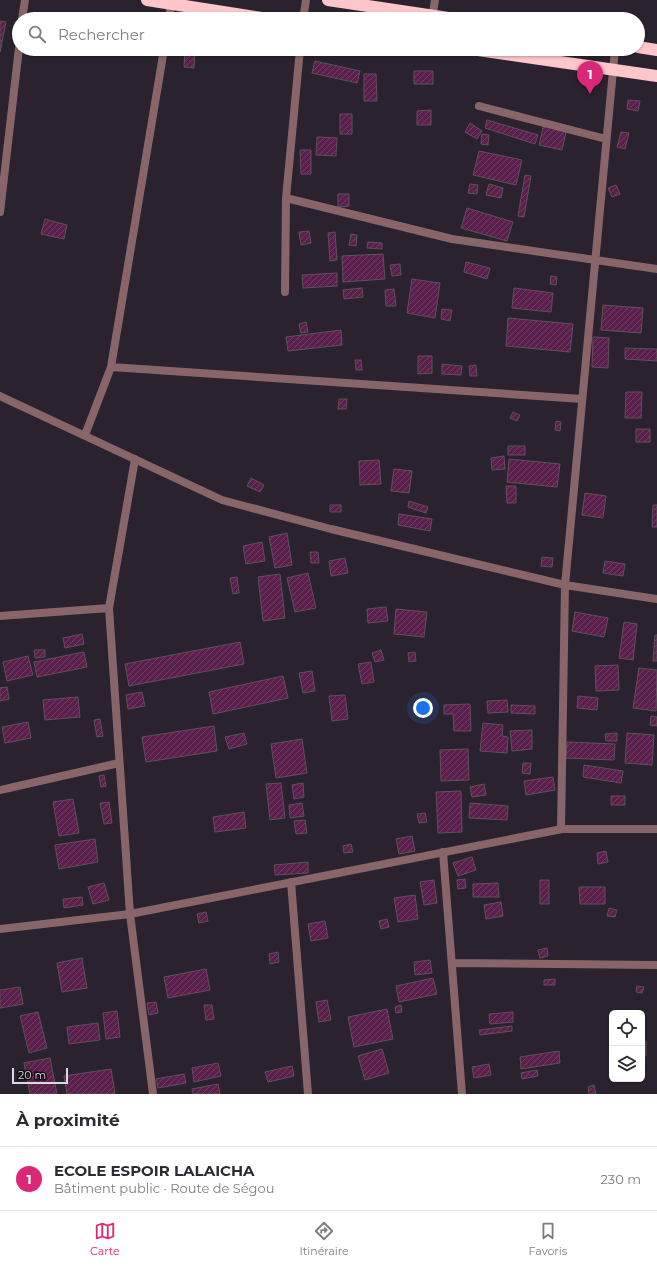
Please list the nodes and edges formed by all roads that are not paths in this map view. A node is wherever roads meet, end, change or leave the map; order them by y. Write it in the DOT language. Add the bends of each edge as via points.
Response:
graph roads {
  1 [pos="25,0"];
  2 [pos="147,0"];
  3 [pos="306,0"];
  4 [pos="328,0"];
  5 [pos="435,0"];
  6 [pos="184,3"];
  7 [pos="171,4"];
  8 [pos="23,12"];
  9 [pos="170,12"];
  10 [pos="231,12"];
  11 [pos="304,12"];
  12 [pos="401,12"];
  13 [pos="433,12"];
  14 [pos="645,48"];
  15 [pos="657,50"];
  16 [pos="18,56"];
  17 [pos="163,56"];
  18 [pos="299,56"];
  19 [pos="518,56"];
  20 [pos="615,56"];
  21 [pos="612,70"];
  22 [pos="657,76"];
  23 [pos="479,106"];
  24 [pos="606,140"];
  25 [pos="286,198"];
  26 [pos="0,212"];
  27 [pos="595,260"];
  28 [pos="657,269"];
  29 [pos="285,292"];
  30 [pos="111,367"];
  31 [pos="0,396"];
  32 [pos="582,399"];
  33 [pos="85,435"];
  34 [pos="135,459"];
  35 [pos="565,585"];
  36 [pos="657,599"];
  37 [pos="109,608"];
  38 [pos="0,616"];
  39 [pos="119,763"];
  40 [pos="0,790"];
  41 [pos="657,828"];
  42 [pos="561,829"];
  43 [pos="443,852"];
  44 [pos="291,882"];
  45 [pos="130,914"];
  46 [pos="0,929"];
  47 [pos="452,963"];
  48 [pos="657,965"];
  49 [pos="153,1094"];
  50 [pos="308,1094"];
  51 [pos="462,1094"];
  1 -- 8 [label="street"];
  2 -- 7 [label="highway"];
  3 -- 11 [label="street"];
  4 -- 12 [label="highway"];
  5 -- 13 [label="street"];
  6 -- 7 [label="highway"];
  6 -- 10 [label="highway"];
  7 -- 9 [label="street"];
  14 -- 15 [label="highway"];
  16 -- 26 [label="street"];
  17 -- 30 [label="street"];
  18 -- 25 [label="street"];
  19 -- 21 [label="highway"];
  20 -- 21 [label="street"];
  21 -- 22 [label="highway"];
  21 -- 24 [label="street"];
  23 -- 24 [label="street"];
  24 -- 27 [label="street"];
  25 -- 27 [label="street" via="452,239"];
  25 -- 29 [label="street"];
  27 -- 28 [label="street"];
  27 -- 32 [label="street"];
  30 -- 32 [label="street"];
  30 -- 33 [label="street"];
  31 -- 33 [label="street"];
  32 -- 35 [label="street"];
  33 -- 34 [label="street"];
  34 -- 35 [label="street" via="222,500"];
  34 -- 37 [label="street"];
  35 -- 36 [label="street"];
  35 -- 42 [label="street"];
  37 -- 38 [label="street"];
  37 -- 39 [label="street"];
  39 -- 40 [label="street"];
  39 -- 45 [label="street"];
  41 -- 42 [label="street"];
  42 -- 43 [label="street"];
  43 -- 44 [label="street"];
  43 -- 47 [label="street"];
  44 -- 45 [label="street"];
  44 -- 50 [label="street"];
  45 -- 46 [label="street"];
  45 -- 49 [label="street"];
  47 -- 48 [label="street"];
  47 -- 51 [label="street"];
}
